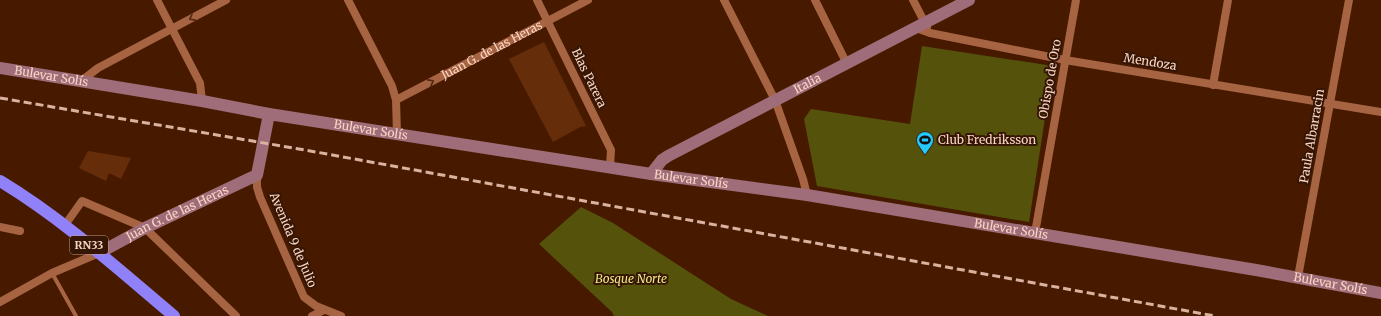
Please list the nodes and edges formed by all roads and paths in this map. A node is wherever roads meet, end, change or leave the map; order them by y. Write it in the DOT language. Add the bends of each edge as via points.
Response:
graph roads {
  1 [pos="156,0"];
  2 [pos="226,0"];
  3 [pos="348,0"];
  4 [pos="537,0"];
  5 [pos="588,0"];
  6 [pos="724,0"];
  7 [pos="815,0"];
  8 [pos="913,0"];
  9 [pos="969,0"];
  10 [pos="1076,0"];
  11 [pos="1228,0"];
  12 [pos="1349,0"];
  13 [pos="548,21"];
  14 [pos="924,28"];
  15 [pos="171,29"];
  16 [pos="1065,60"];
  17 [pos="847,64"];
  18 [pos="0,68"];
  19 [pos="80,82"];
  20 [pos="1213,84"];
  21 [pos="396,100"];
  22 [pos="775,100"];
  23 [pos="202,101"];
  24 [pos="1330,104"];
  25 [pos="1381,112"];
  26 [pos="269,114"];
  27 [pos="397,134"];
  28 [pos="610,167"];
  29 [pos="651,174"];
  30 [pos="257,175"];
  31 [pos="0,181"];
  32 [pos="807,195"];
  33 [pos="65,225"];
  34 [pos="0,226"];
  35 [pos="145,228"];
  36 [pos="20,231"];
  37 [pos="1036,233"];
  38 [pos="99,253"];
  39 [pos="52,273"];
  40 [pos="1298,277"];
  41 [pos="1381,293"];
  42 [pos="0,302"];
  43 [pos="324,310"];
  44 [pos="76,316"];
  45 [pos="174,316"];
  46 [pos="236,316"];
  47 [pos="312,316"];
  48 [pos="341,316"];
  1 -- 15 [label="street"];
  2 -- 15 [label="street, one-way"];
  3 -- 21 [label="street" via="392,86"];
  4 -- 13 [label="street, Blas Parera"];
  5 -- 13 [label="street, Juan G. de las Heras"];
  6 -- 22 [label="street"];
  7 -- 17 [label="street"];
  8 -- 14 [label="street"];
  9 -- 14 [label="street, Italia"];
  10 -- 16 [label="street, Obispo de Oro"];
  11 -- 20 [label="street"];
  12 -- 24 [label="street, Paula Albarracin"];
  21 -- 13 [label="street, Juan G. de las Heras, one-way"];
  13 -- 28 [label="street, Blas Parera" via="611,150"];
  14 -- 16 [label="street, Mendoza"];
  14 -- 17 [label="street, Italia"];
  15 -- 19 [label="street" via="98,68"];
  15 -- 23 [label="street" via="200,83"];
  16 -- 20 [label="street, Mendoza"];
  16 -- 37 [label="street, Obispo de Oro"];
  17 -- 22 [label="street, Italia"];
  18 -- 19 [label="street, Bulevar Solís"];
  19 -- 23 [label="street, Bulevar Solís"];
  20 -- 24 [label="street, Mendoza"];
  21 -- 27 [label="street"];
  22 -- 29 [label="street, Italia" via="668,156"];
  22 -- 32 [label="street"];
  23 -- 26 [label="street, Bulevar Solís"];
  24 -- 25 [label="street, Mendoza"];
  24 -- 40 [label="street, Paula Albarracin"];
  26 -- 27 [label="street, Bulevar Solís"];
  26 -- 30 [label="street"];
  27 -- 28 [label="street, Bulevar Solís"];
  28 -- 29 [label="street, Bulevar Solís"];
  29 -- 32 [label="street, Bulevar Solís"];
  30 -- 35 [label="street, Juan G. de las Heras"];
  30 -- 43 [label="street, Avenida 9 de Julio" via="260,197 304,297"];
  31 -- 33 [label="highway, RN33"];
  32 -- 37 [label="street, Bulevar Solís"];
  33 -- 35 [label="street" via="82,201"];
  33 -- 38 [label="highway, RN33"];
  34 -- 36 [label="street"];
  35 -- 38 [label="street, Juan G. de las Heras"];
  35 -- 46 [label="street"];
  37 -- 40 [label="street, Bulevar Solís"];
  38 -- 39 [label="street, Juan G. de las Heras"];
  38 -- 45 [label="highway, RN33"];
  39 -- 42 [label="street, Juan G. de las Heras"];
  39 -- 44 [label="lane"];
  40 -- 41 [label="street, Bulevar Solís"];
  43 -- 47 [label="street"];
  43 -- 48 [label="street, Avenida 9 de Julio"];
}
